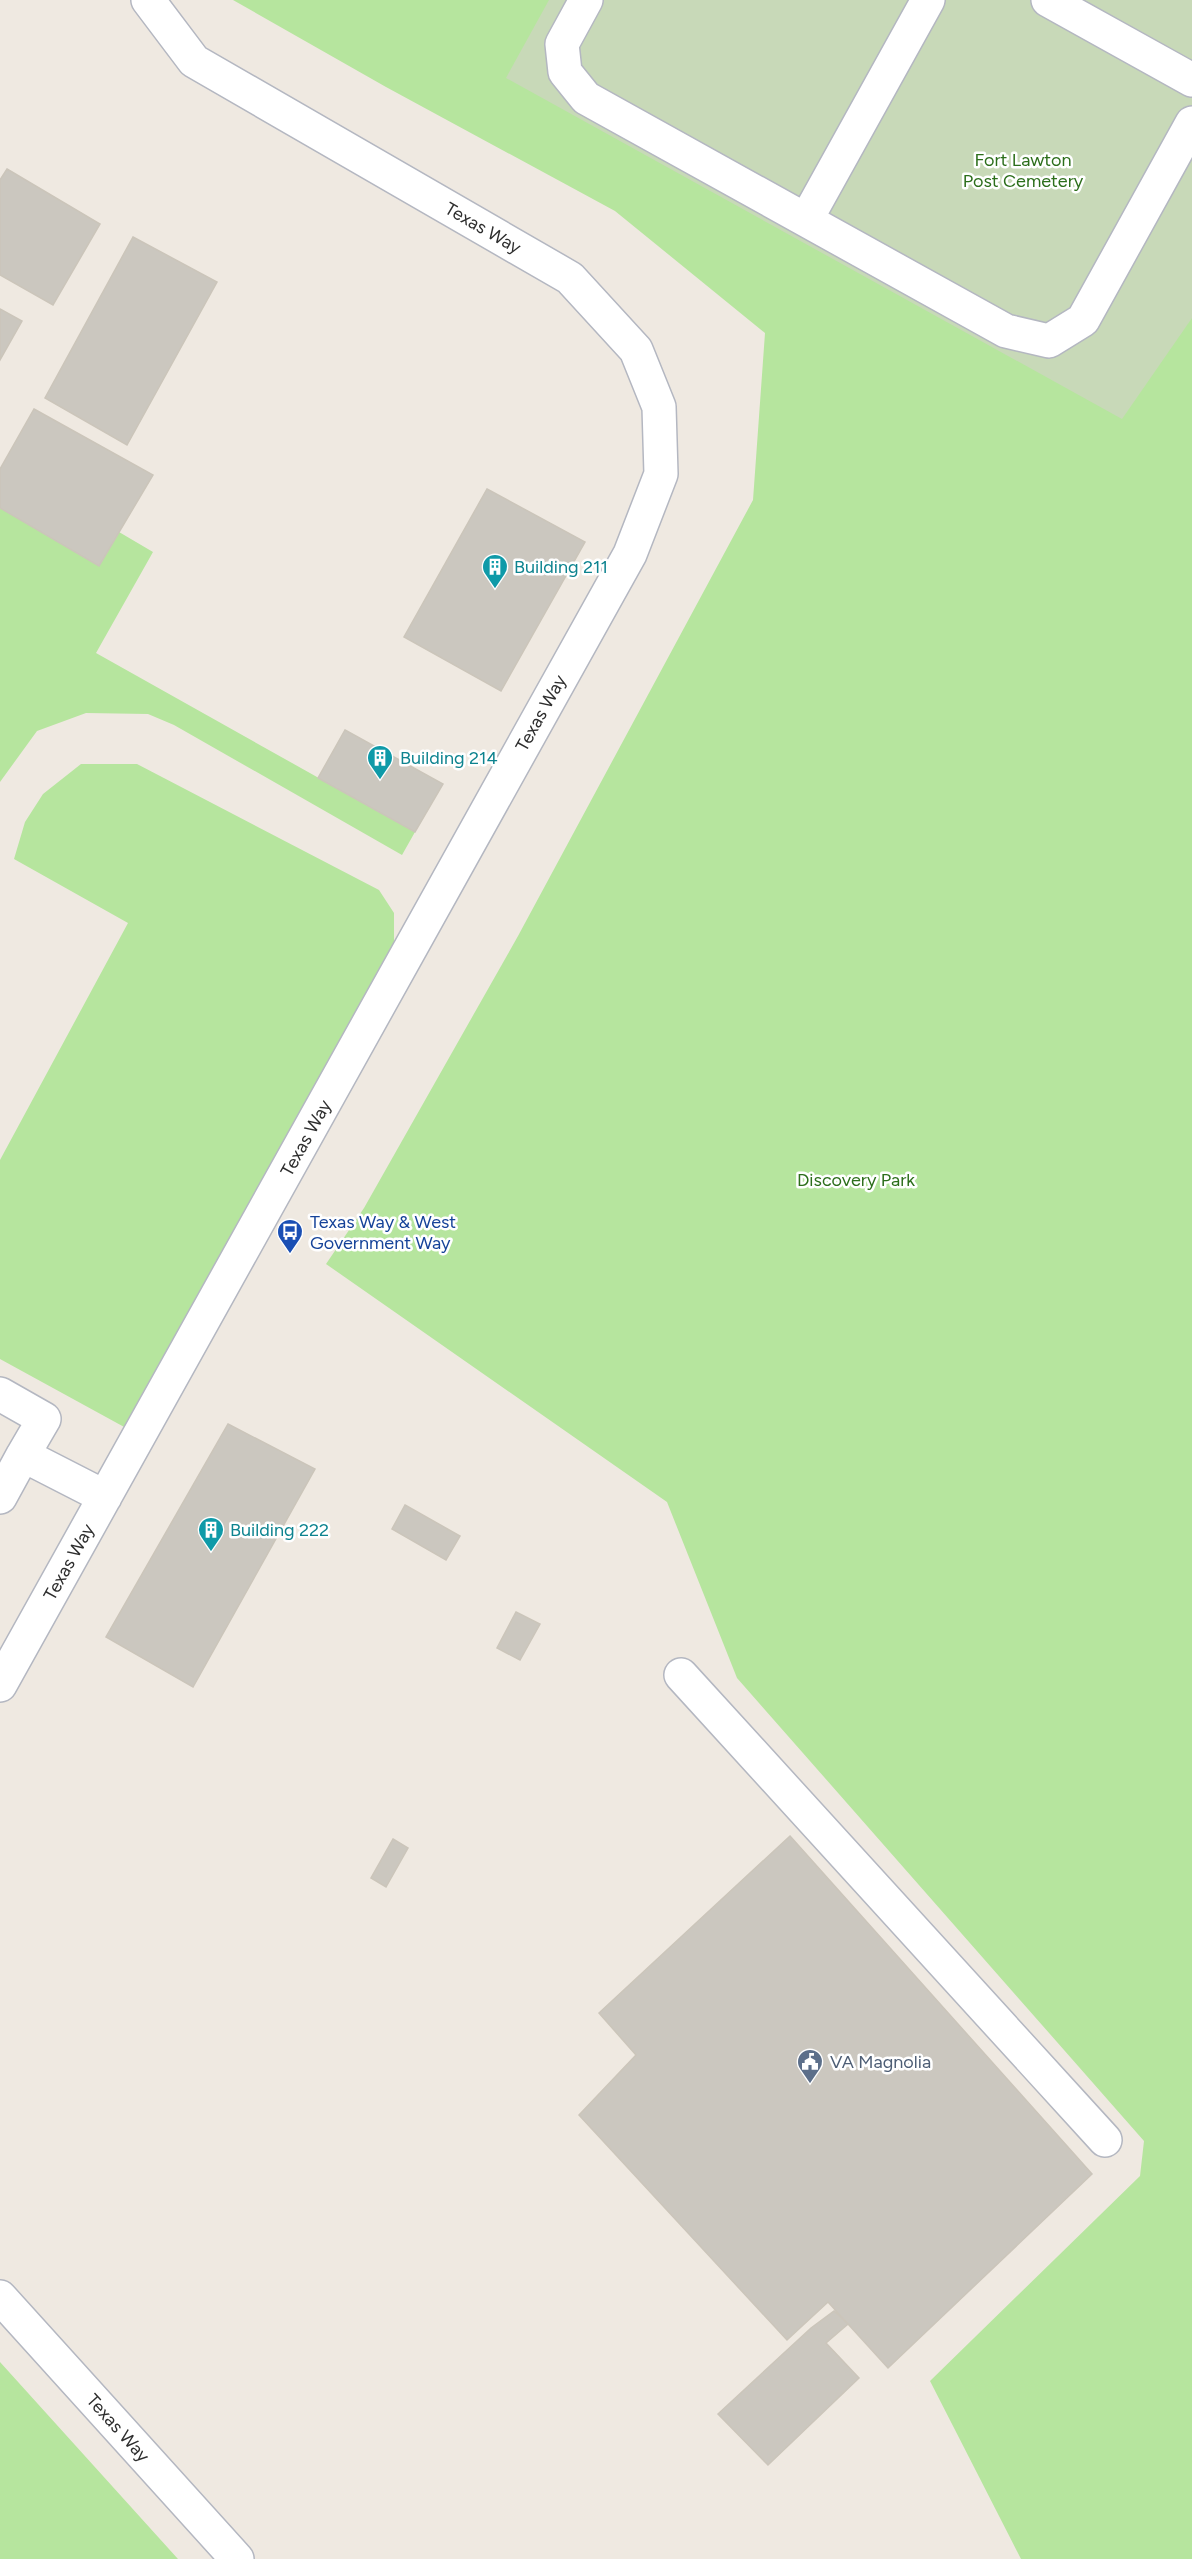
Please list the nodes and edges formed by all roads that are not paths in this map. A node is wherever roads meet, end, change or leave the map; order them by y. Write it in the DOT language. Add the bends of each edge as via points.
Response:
graph roads {
  1 [pos="148,0"];
  2 [pos="586,0"];
  3 [pos="928,0"];
  4 [pos="1048,0"];
  5 [pos="1192,80"];
  6 [pos="1192,123"];
  7 [pos="806,220"];
  8 [pos="0,1394"];
  9 [pos="23,1455"];
  10 [pos="0,1497"];
  11 [pos="105,1497"];
  12 [pos="681,1675"];
  13 [pos="0,1685"];
  14 [pos="1105,2140"];
  15 [pos="0,2297"];
  16 [pos="237,2559"];
  1 -- 11 [label="street, Texas Way" via="194,61 570,278 636,350 658,407 661,474 630,554"];
  2 -- 7 [label="street" via="562,44 565,72 586,98"];
  3 -- 7 [label="street"];
  4 -- 5 [label="street"];
  6 -- 7 [label="street" via="1083,320 1049,341 1006,331"];
  8 -- 9 [label="street" via="44,1419"];
  9 -- 10 [label="street"];
  9 -- 11 [label="street"];
  11 -- 13 [label="street, Texas Way"];
  12 -- 14 [label="street"];
  15 -- 16 [label="street, Texas Way"];
}
